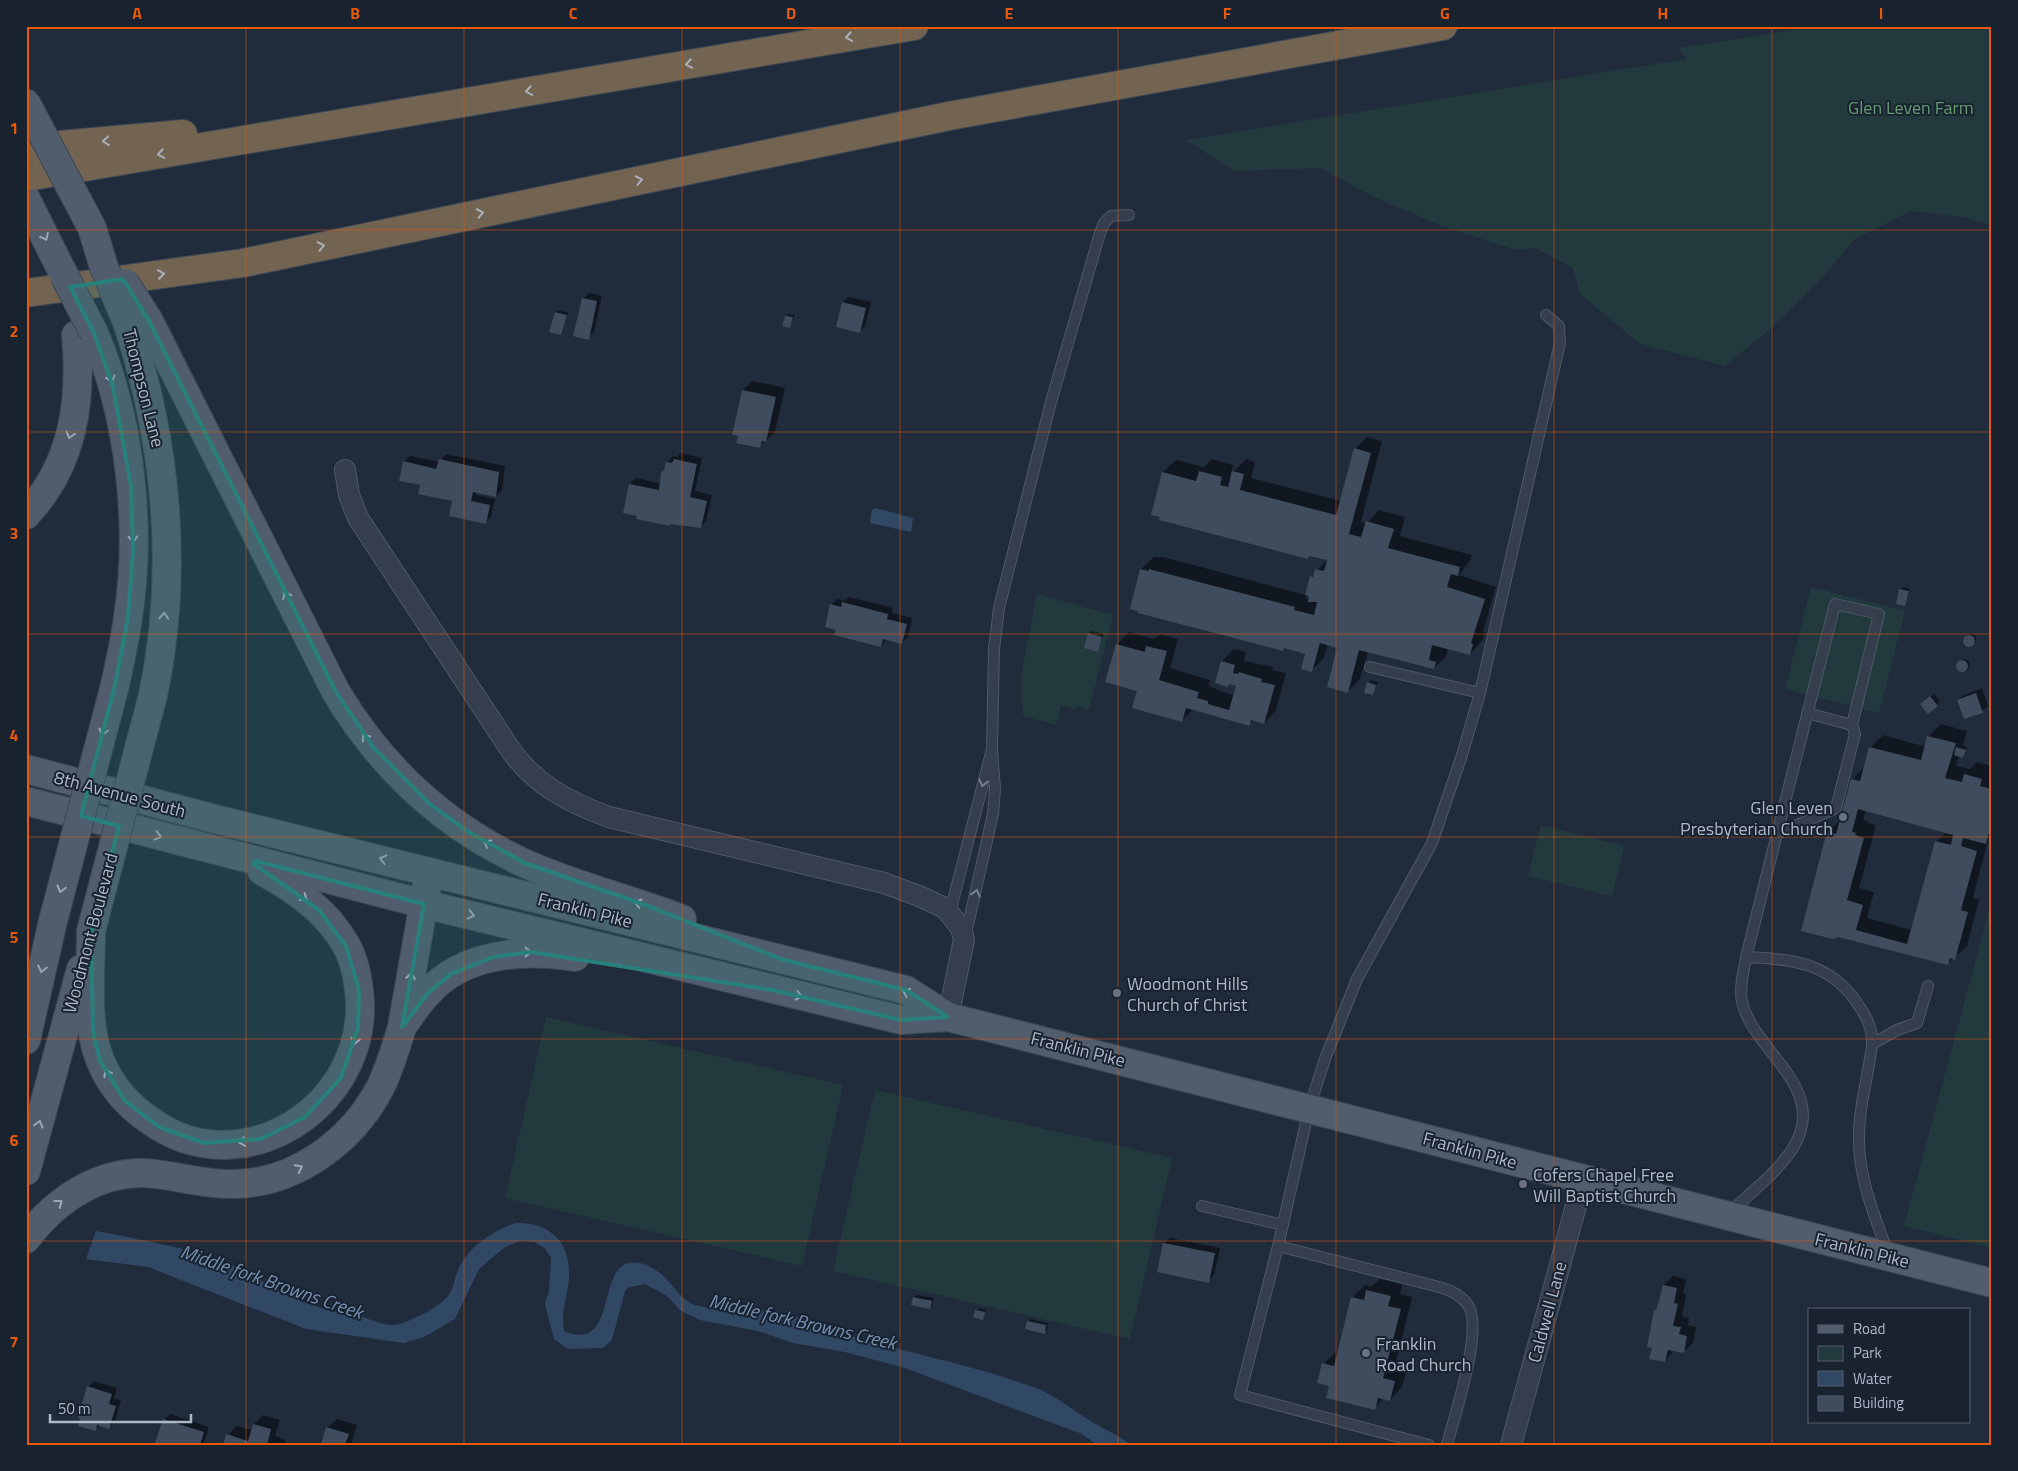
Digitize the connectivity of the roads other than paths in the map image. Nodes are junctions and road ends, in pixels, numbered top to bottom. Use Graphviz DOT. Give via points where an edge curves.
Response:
graph roads {
  1 [pos="914,26"];
  2 [pos="1443,26"];
  3 [pos="26,103"];
  4 [pos="381,116"];
  5 [pos="26,148"];
  6 [pos="26,178"];
  7 [pos="26,199"];
  8 [pos="1129,215"];
  9 [pos="26,293"];
  10 [pos="1546,316"];
  11 [pos="139,323"];
  12 [pos="85,334"];
  13 [pos="345,470"];
  14 [pos="26,515"];
  15 [pos="1370,667"];
  16 [pos="115,685"];
  17 [pos="1480,693"];
  18 [pos="153,694"];
  19 [pos="1807,712"];
  20 [pos="1852,724"];
  21 [pos="992,750"];
  22 [pos="26,769"];
  23 [pos="26,801"];
  24 [pos="215,819"];
  25 [pos="1776,835"];
  26 [pos="214,851"];
  27 [pos="430,871"];
  28 [pos="424,904"];
  29 [pos="950,912"];
  30 [pos="92,931"];
  31 [pos="964,940"];
  32 [pos="1746,957"];
  33 [pos="780,959"];
  34 [pos="1928,986"];
  35 [pos="772,990"];
  36 [pos="948,1017"];
  37 [pos="402,1027"];
  38 [pos="26,1040"];
  39 [pos="1872,1044"];
  40 [pos="1309,1108"];
  41 [pos="26,1171"];
  42 [pos="1583,1180"];
  43 [pos="1202,1206"];
  44 [pos="1726,1216"];
  45 [pos="1283,1225"];
  46 [pos="26,1239"];
  47 [pos="1278,1246"];
  48 [pos="1889,1256"];
  49 [pos="1992,1283"];
  50 [pos="1429,1445"];
  51 [pos="1447,1445"];
  52 [pos="1511,1445"];
  1 -- 4 [label="highway, one-way"];
  9 -- 2 [label="highway, one-way" via="244,262 949,116"];
  3 -- 11 [label="main road, bridge"];
  4 -- 5 [label="highway, one-way"];
  4 -- 6 [label="highway, one-way"];
  7 -- 12 [label="main road, one-way, bridge" via="64,275"];
  8 -- 21 [label="lane" via="1111,216 1100,233 1028,488 995,627"];
  10 -- 17 [label="lane" via="1559,326 1560,344"];
  18 -- 11 [label="main road, Thompson Lane, one-way" via="163,635 165,497 157,429 141,363"];
  33 -- 11 [label="main road, one-way" via="648,906 525,863 467,831 430,804 400,776 365,736 336,692"];
  12 -- 14 [label="main road, one-way" via="70,435 58,468"];
  12 -- 16 [label="main road, Thompson Lane, one-way" via="113,387 131,486 132,585"];
  13 -- 29 [label="street" via="352,504 361,523 516,758 550,790 609,817 884,883 920,896"];
  15 -- 17 [label="lane"];
  16 -- 38 [label="main road, Woodmont Boulevard, one-way, bridge" via="53,922"];
  17 -- 40 [label="lane" via="1450,797 1434,838 1357,979"];
  18 -- 30 [label="main road, Woodmont Boulevard, bridge"];
  19 -- 20 [label="lane"];
  19 -- 20 [label="lane" via="1836,604 1879,614"];
  19 -- 25 [label="lane"];
  20 -- 25 [label="lane" via="1855,734 1836,808"];
  21 -- 29 [label="lane, one-way"];
  31 -- 21 [label="lane, one-way" via="993,814"];
  22 -- 24 [label="main road, 8th Avenue South"];
  23 -- 26 [label="main road, 8th Avenue South, one-way"];
  27 -- 24 [label="main road, Franklin Pike, one-way"];
  25 -- 32 [label="lane"];
  26 -- 28 [label="main road, Franklin Pike"];
  26 -- 30 [label="main road, one-way" via="268,874 319,910 346,946 357,976 360,1011 354,1048 331,1092 291,1127 242,1143 204,1143 158,1127 126,1101 104,1067 93,1032"];
  27 -- 28 [label="main road"];
  27 -- 33 [label="main road, Franklin Pike"];
  28 -- 35 [label="main road, Franklin Pike, one-way"];
  37 -- 28 [label="main road, one-way"];
  29 -- 31 [label="street" via="961,928"];
  41 -- 30 [label="main road, Woodmont Boulevard, one-way"];
  31 -- 36 [label="street"];
  32 -- 39 [label="lane" via="1796,962 1832,975 1864,1012"];
  32 -- 44 [label="lane" via="1742,1004 1797,1090 1802,1119 1798,1138 1782,1162"];
  36 -- 33 [label="main road, Franklin Pike, one-way" via="906,990"];
  34 -- 39 [label="lane" via="1917,1023 1896,1030"];
  35 -- 36 [label="main road, Franklin Pike, one-way" via="902,1020"];
  37 -- 35 [label="main road, one-way" via="438,983 465,968 510,953 569,956"];
  36 -- 40 [label="main road, Franklin Pike"];
  46 -- 37 [label="main road, one-way" via="62,1200 85,1187 115,1177 144,1173 212,1183 253,1183 271,1180 308,1163 342,1139 370,1105 389,1067"];
  39 -- 48 [label="lane" via="1862,1096 1859,1144 1869,1200"];
  40 -- 42 [label="main road, Franklin Pike"];
  40 -- 45 [label="lane"];
  42 -- 44 [label="main road, Franklin Pike"];
  42 -- 52 [label="street, Caldwell Lane"];
  43 -- 45 [label="lane"];
  44 -- 48 [label="main road, Franklin Pike"];
  45 -- 47 [label="lane"];
  47 -- 50 [label="lane" via="1240,1395"];
  47 -- 51 [label="lane" via="1440,1287 1468,1305 1472,1314 1473,1338"];
  48 -- 49 [label="main road, Franklin Pike"];
}
